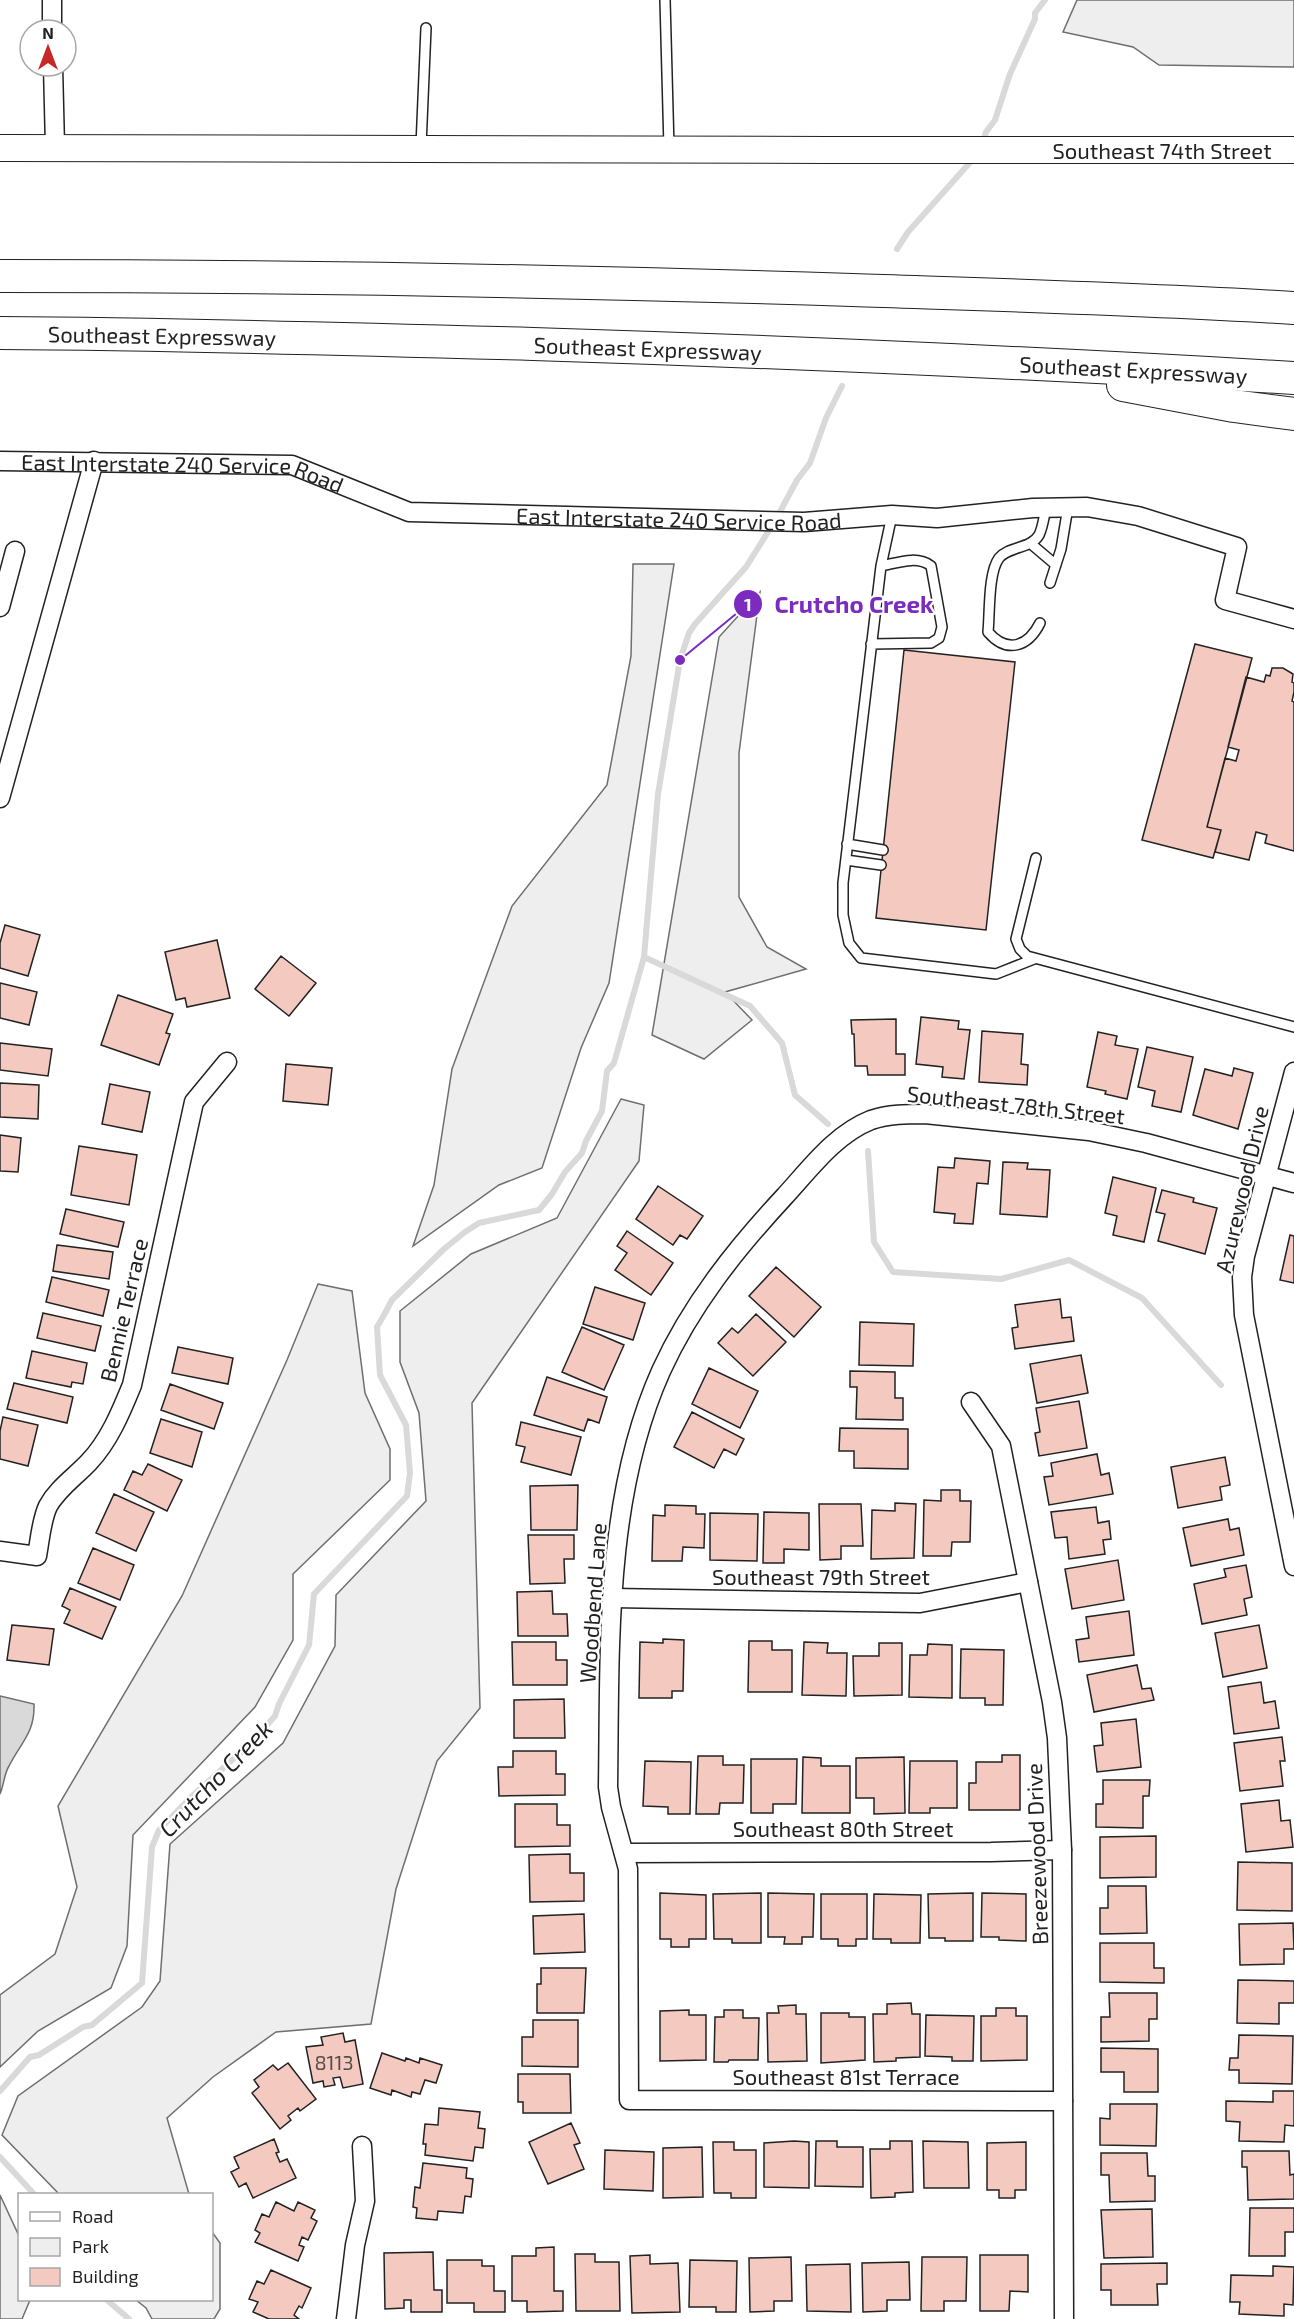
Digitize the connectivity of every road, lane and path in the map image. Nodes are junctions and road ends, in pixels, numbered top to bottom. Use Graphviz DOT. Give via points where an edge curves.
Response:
graph roads {
  1 [pos="52,0"];
  2 [pos="665,0"];
  3 [pos="52,18"];
  4 [pos="426,28"];
  5 [pos="53,78"];
  6 [pos="55,147"];
  7 [pos="0,148"];
  8 [pos="421,149"];
  9 [pos="669,150"];
  10 [pos="1294,150"];
  11 [pos="0,276"];
  12 [pos="1294,303"];
  13 [pos="1279,307"];
  14 [pos="0,333"];
  15 [pos="1002,361"];
  16 [pos="1294,378"];
  17 [pos="1294,414"];
  18 [pos="0,461"];
  19 [pos="94,461"];
  20 [pos="1068,507"];
  21 [pos="1046,508"];
  22 [pos="892,515"];
  23 [pos="1030,543"];
  24 [pos="15,551"];
  25 [pos="1056,565"];
  26 [pos="880,566"];
  27 [pos="1050,583"];
  28 [pos="0,608"];
  29 [pos="1294,619"];
  30 [pos="1040,623"];
  31 [pos="871,644"];
  32 [pos="0,798"];
  33 [pos="848,844"];
  34 [pos="883,850"];
  35 [pos="1036,858"];
  36 [pos="846,860"];
  37 [pos="881,865"];
  38 [pos="1034,959"];
  39 [pos="1294,1028"];
  40 [pos="227,1062"];
  41 [pos="1294,1072"];
  42 [pos="815,1164"];
  43 [pos="1267,1175"];
  44 [pos="1294,1183"];
  45 [pos="971,1402"];
  46 [pos="0,1551"];
  47 [pos="1294,1566"];
  48 [pos="1028,1582"];
  49 [pos="612,1598"];
  50 [pos="1062,1850"];
  51 [pos="624,1853"];
  52 [pos="629,2100"];
  53 [pos="1063,2101"];
  54 [pos="362,2146"];
  55 [pos="346,2319"];
  56 [pos="1064,2319"];
  1 -- 3 [label="street"];
  2 -- 9 [label="lane"];
  4 -- 8 [label="lane"];
  5 -- 6 [label="street"];
  6 -- 7 [label="street"];
  6 -- 8 [label="street"];
  8 -- 9 [label="street"];
  9 -- 10 [label="street, Southeast 74th Street"];
  11 -- 13 [label="highway" via="415,278 705,285"];
  12 -- 13 [label="highway"];
  14 -- 15 [label="highway, Southeast Expressway" via="366,339"];
  15 -- 16 [label="highway, Southeast Expressway"];
  15 -- 17 [label="highway"];
  18 -- 19 [label="street, East Interstate 240 Service Road"];
  19 -- 22 [label="street, East Interstate 240 Service Road" via="292,465 409,512 804,522"];
  19 -- 32 [label="street"];
  20 -- 21 [label="street, East Interstate 240 Service Road"];
  20 -- 25 [label="lane"];
  20 -- 29 [label="street, East Interstate 240 Service Road" via="1138,516 1237,547 1225,600"];
  21 -- 22 [label="street, East Interstate 240 Service Road" via="937,518"];
  21 -- 23 [label="lane" via="1038,536"];
  22 -- 26 [label="lane"];
  23 -- 25 [label="lane"];
  23 -- 30 [label="lane" via="1001,556 993,568 988,632 994,639 1011,645 1023,644"];
  24 -- 28 [label="street"];
  25 -- 27 [label="lane"];
  26 -- 31 [label="lane"];
  26 -- 31 [label="lane" via="912,560 931,566 942,627 939,638 931,643"];
  31 -- 33 [label="lane"];
  33 -- 34 [label="lane"];
  33 -- 36 [label="lane"];
  35 -- 38 [label="lane" via="1016,939 1020,949"];
  36 -- 37 [label="lane"];
  36 -- 38 [label="lane" via="843,915 849,943 861,958 996,974"];
  38 -- 39 [label="lane"];
  40 -- 46 [label="street, Bennie Terrace" via="194,1102 132,1385 123,1408 90,1462 61,1488 47,1509 37,1556"];
  41 -- 43 [label="street, Azurewood Drive"];
  42 -- 43 [label="street, Southeast 78th Street" via="835,1143 871,1120 925,1114 1089,1131"];
  42 -- 49 [label="street, Woodbend Lane" via="718,1274 662,1371 638,1437 625,1492"];
  43 -- 44 [label="street, Southeast 78th Street"];
  43 -- 47 [label="street, Azurewood Drive" via="1245,1257 1242,1299"];
  45 -- 48 [label="street, Breezewood Drive" via="1001,1446"];
  48 -- 49 [label="street, Southeast 79th Street" via="920,1603"];
  48 -- 50 [label="street, Breezewood Drive" via="1057,1738"];
  49 -- 51 [label="street, Woodbend Lane" via="608,1787"];
  50 -- 51 [label="street, Southeast 80th Street"];
  50 -- 53 [label="street, Breezewood Drive"];
  51 -- 52 [label="street, Woodbend Lane" via="630,1894"];
  52 -- 53 [label="street, Southeast 81st Terrace"];
  53 -- 56 [label="street, Breezewood Drive"];
  54 -- 55 [label="street" via="365,2201 354,2245"];
}
